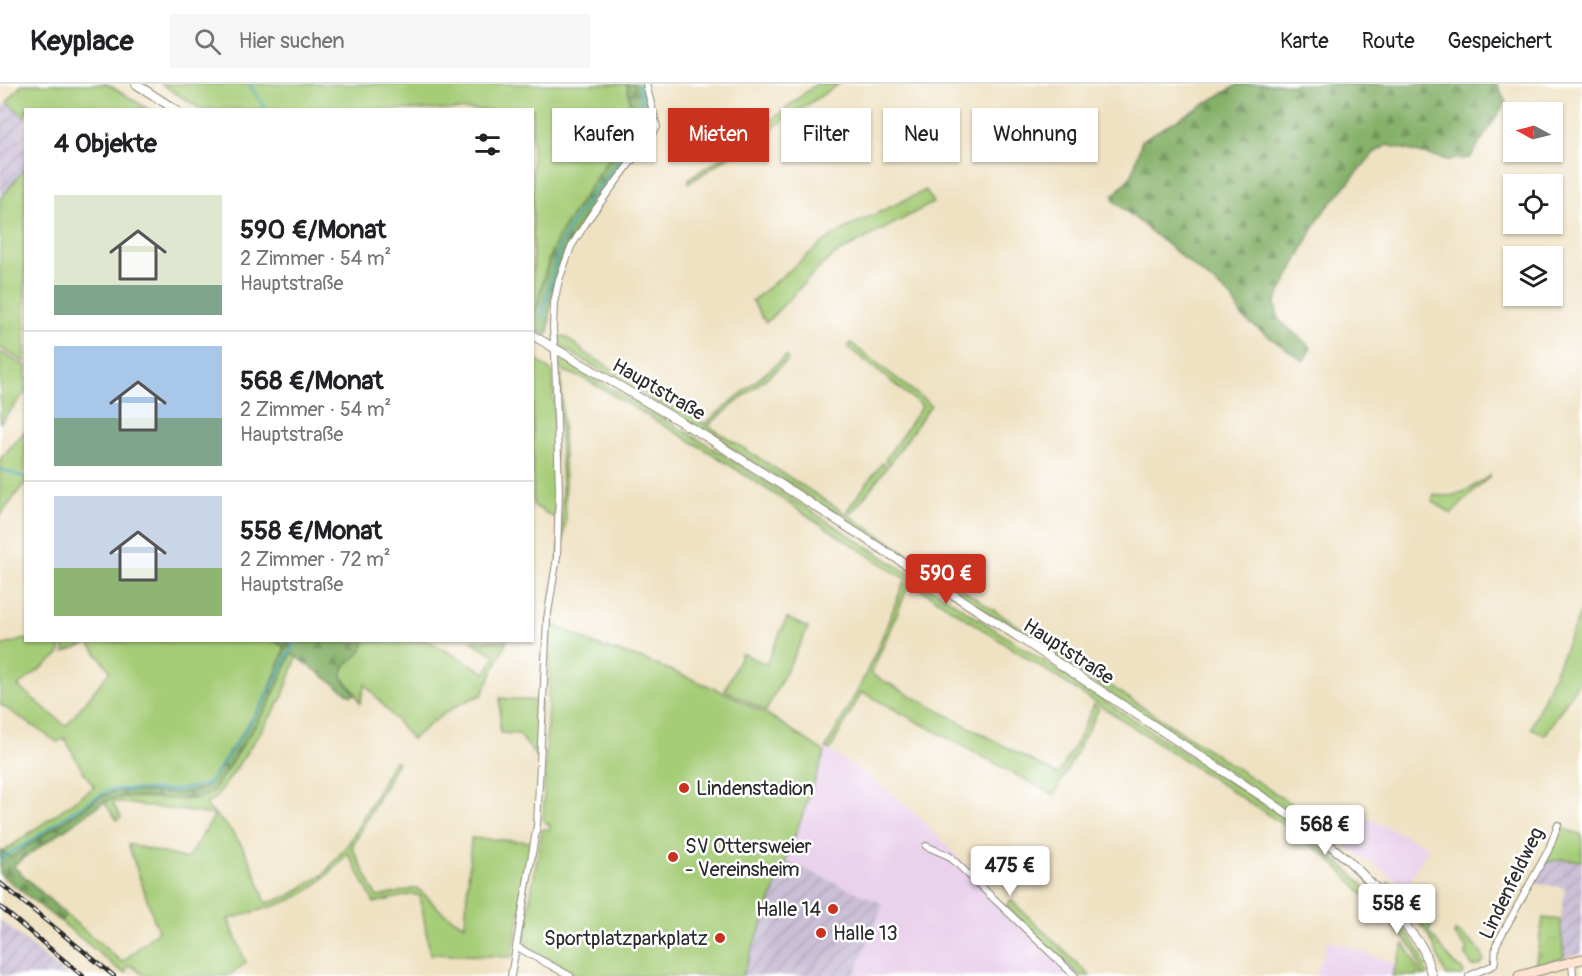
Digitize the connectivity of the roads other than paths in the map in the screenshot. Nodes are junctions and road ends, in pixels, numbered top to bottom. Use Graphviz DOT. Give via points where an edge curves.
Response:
graph roads {
  1 [pos="136,84"];
  2 [pos="646,84"];
  3 [pos="173,108"];
  4 [pos="534,335"];
  5 [pos="555,348"];
  6 [pos="1558,825"];
  7 [pos="926,846"];
  8 [pos="517,947"];
  9 [pos="1582,959"];
  10 [pos="1572,961"];
  11 [pos="511,976"];
  12 [pos="570,976"];
  13 [pos="1075,976"];
  14 [pos="1432,976"];
  15 [pos="1469,976"];
  16 [pos="1519,976"];
  17 [pos="1573,976"];
  1 -- 3 [label="street"];
  2 -- 5 [label="street" via="657,127 571,247 554,303"];
  4 -- 5 [label="street, Hauptstraße"];
  5 -- 8 [label="street" via="559,522 547,619 537,825"];
  5 -- 14 [label="street, Hauptstraße" via="705,436 922,574 1316,834 1376,888 1420,944"];
  6 -- 15 [label="street, Lindenfeldweg" via="1548,851 1496,945 1494,965"];
  7 -- 13 [label="street" via="949,856"];
  8 -- 11 [label="street"];
  8 -- 12 [label="street"];
  9 -- 10 [label="main road"];
  10 -- 16 [label="main road"];
  10 -- 17 [label="street"];
}
